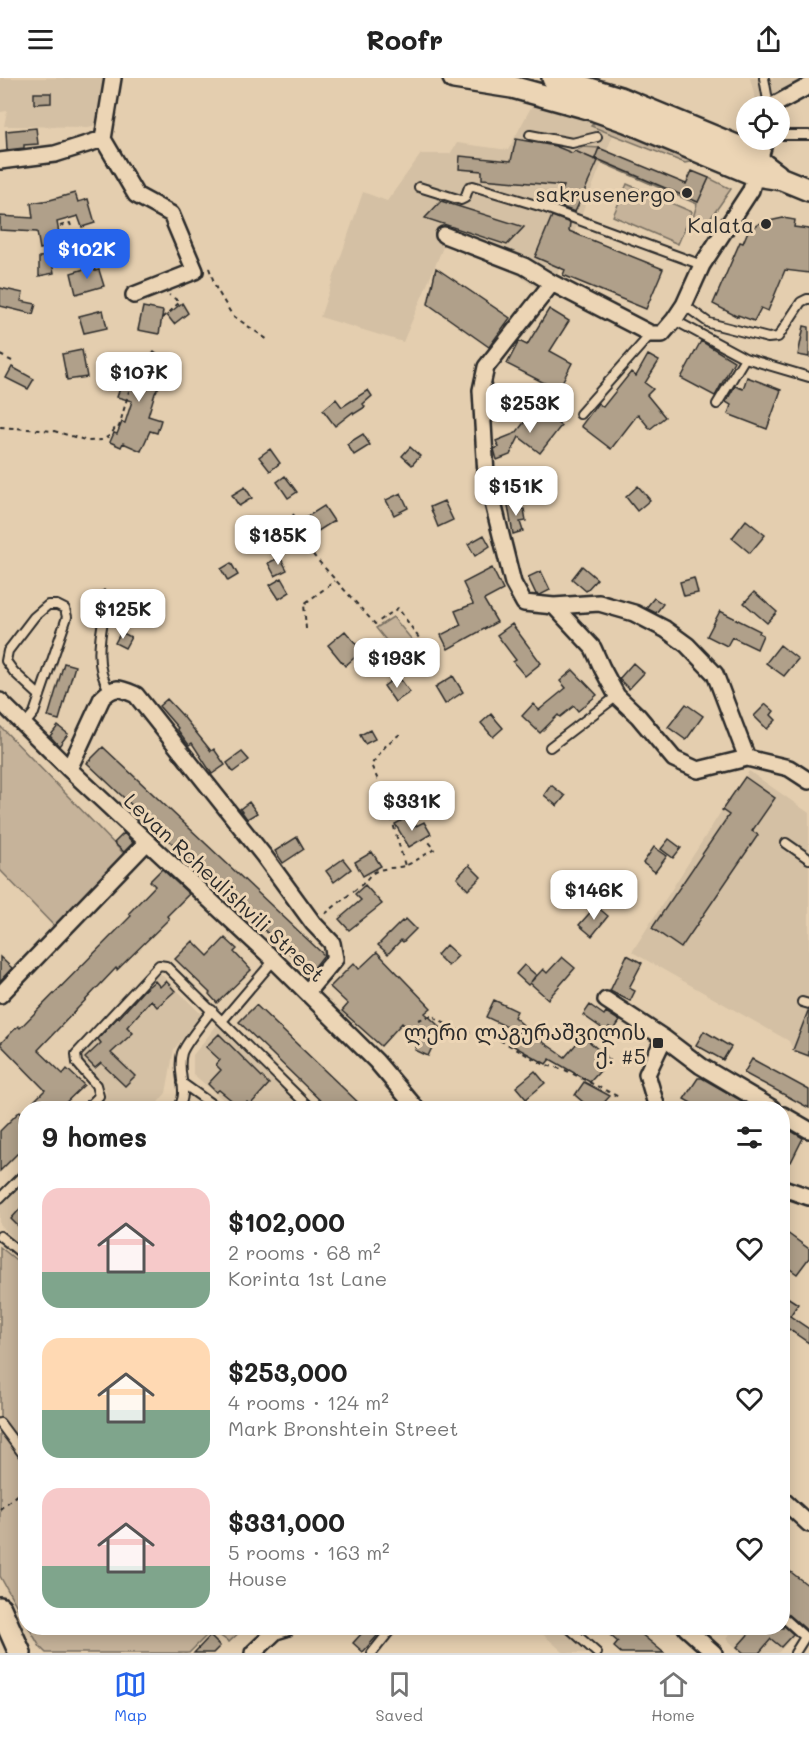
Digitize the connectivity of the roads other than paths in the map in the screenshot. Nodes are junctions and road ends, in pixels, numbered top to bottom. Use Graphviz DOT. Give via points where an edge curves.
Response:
graph roads {
  1 [pos="113,78"];
  2 [pos="454,78"];
  3 [pos="553,78"];
  4 [pos="764,78"];
  5 [pos="809,86"];
  6 [pos="768,96"];
  7 [pos="790,96"];
  8 [pos="600,102"];
  9 [pos="530,135"];
  10 [pos="790,135"];
  11 [pos="809,135"];
  12 [pos="597,137"];
  13 [pos="103,139"];
  14 [pos="762,150"];
  15 [pos="0,161"];
  16 [pos="758,168"];
  17 [pos="419,187"];
  18 [pos="809,190"];
  19 [pos="444,236"];
  20 [pos="702,265"];
  21 [pos="552,283"];
  22 [pos="134,295"];
  23 [pos="809,300"];
  24 [pos="684,305"];
  25 [pos="674,320"];
  26 [pos="651,334"];
  27 [pos="745,358"];
  28 [pos="809,377"];
  29 [pos="717,404"];
  30 [pos="580,414"];
  31 [pos="554,606"];
  32 [pos="104,616"];
  33 [pos="109,690"];
  34 [pos="40,696"];
  35 [pos="617,696"];
  36 [pos="0,701"];
  37 [pos="24,725"];
  38 [pos="550,747"];
  39 [pos="747,758"];
  40 [pos="69,769"];
  41 [pos="809,781"];
  42 [pos="147,842"];
  43 [pos="786,843"];
  44 [pos="809,860"];
  45 [pos="274,960"];
  46 [pos="307,992"];
  47 [pos="0,994"];
  48 [pos="606,1000"];
  49 [pos="212,1010"];
  50 [pos="223,1020"];
  51 [pos="664,1038"];
  52 [pos="182,1083"];
  53 [pos="94,1101"];
  54 [pos="181,1101"];
  55 [pos="207,1101"];
  56 [pos="303,1101"];
  57 [pos="410,1101"];
  58 [pos="655,1101"];
  59 [pos="760,1101"];
  60 [pos="790,1119"];
  61 [pos="809,1130"];
  62 [pos="18,1180"];
  63 [pos="790,1190"];
  64 [pos="809,1197"];
  65 [pos="0,1198"];
  66 [pos="0,1236"];
  67 [pos="18,1251"];
  68 [pos="0,1423"];
  69 [pos="18,1446"];
  70 [pos="790,1506"];
  71 [pos="809,1524"];
  72 [pos="0,1608"];
  73 [pos="790,1623"];
  74 [pos="272,1635"];
  75 [pos="386,1635"];
  76 [pos="577,1635"];
  77 [pos="694,1635"];
  78 [pos="0,1636"];
  79 [pos="19,1653"];
  80 [pos="253,1653"];
  81 [pos="372,1653"];
  82 [pos="597,1653"];
  83 [pos="714,1653"];
  84 [pos="795,1653"];
  1 -- 13 [label="street"];
  2 -- 8 [label="main road"];
  3 -- 8 [label="main road"];
  4 -- 6 [label="lane"];
  5 -- 7 [label="street"];
  8 -- 16 [label="main road" via="741,148"];
  9 -- 12 [label="lane" via="572,143"];
  10 -- 11 [label="lane"];
  13 -- 15 [label="street" via="55,154"];
  13 -- 22 [label="street" via="136,195 171,214 195,271"];
  14 -- 16 [label="street"];
  16 -- 18 [label="main road"];
  16 -- 20 [label="street" via="751,190"];
  17 -- 20 [label="lane" via="461,200 473,186 546,208"];
  19 -- 21 [label="street" via="524,266"];
  20 -- 24 [label="street"];
  21 -- 26 [label="street"];
  21 -- 31 [label="street" via="486,367 481,390 486,475 513,583 524,603"];
  23 -- 24 [label="lane" via="801,302 778,337 768,338 709,323"];
  24 -- 25 [label="street"];
  25 -- 26 [label="street" via="662,334"];
  25 -- 27 [label="lane"];
  26 -- 30 [label="lane"];
  27 -- 28 [label="lane"];
  27 -- 29 [label="lane"];
  31 -- 35 [label="street" via="593,648"];
  31 -- 39 [label="street" via="599,603 634,613 687,645 715,674"];
  32 -- 33 [label="lane" via="99,662"];
  33 -- 40 [label="street"];
  33 -- 46 [label="street" via="120,688 136,695 332,943 335,959"];
  34 -- 34 [label="lane" via="6,661 8,651 34,618 48,605 57,604 65,609 67,617"];
  34 -- 37 [label="lane"];
  35 -- 38 [label="lane"];
  35 -- 39 [label="street" via="674,759 698,770"];
  36 -- 37 [label="street, Levan Rcheulishvili Street"];
  37 -- 40 [label="street, Levan Rcheulishvili Street"];
  39 -- 41 [label="street" via="789,768"];
  40 -- 42 [label="street, Levan Rcheulishvili Street"];
  42 -- 45 [label="street, Levan Rcheulishvili Street"];
  42 -- 47 [label="street"];
  43 -- 44 [label="lane"];
  45 -- 46 [label="street, Levan Rcheulishvili Street"];
  45 -- 50 [label="lane"];
  46 -- 57 [label="street, Levan Rcheulishvili Street"];
  48 -- 51 [label="street"];
  49 -- 50 [label="lane"];
  49 -- 52 [label="lane" via="183,1051 179,1068"];
  49 -- 53 [label="lane" via="166,966 159,965 76,1054 78,1063 96,1085 99,1096"];
  50 -- 56 [label="lane"];
  51 -- 58 [label="street" via="647,1074"];
  51 -- 59 [label="street" via="701,1066"];
  52 -- 54 [label="lane"];
  52 -- 55 [label="lane"];
  60 -- 61 [label="street"];
  62 -- 65 [label="lane"];
  63 -- 64 [label="street"];
  66 -- 67 [label="lane"];
  68 -- 69 [label="lane"];
  70 -- 71 [label="street"];
  72 -- 79 [label="main road"];
  73 -- 84 [label="lane" via="805,1637"];
  74 -- 80 [label="street"];
  75 -- 81 [label="lane"];
  76 -- 82 [label="lane"];
  77 -- 83 [label="street"];
  78 -- 79 [label="main road"];
}
